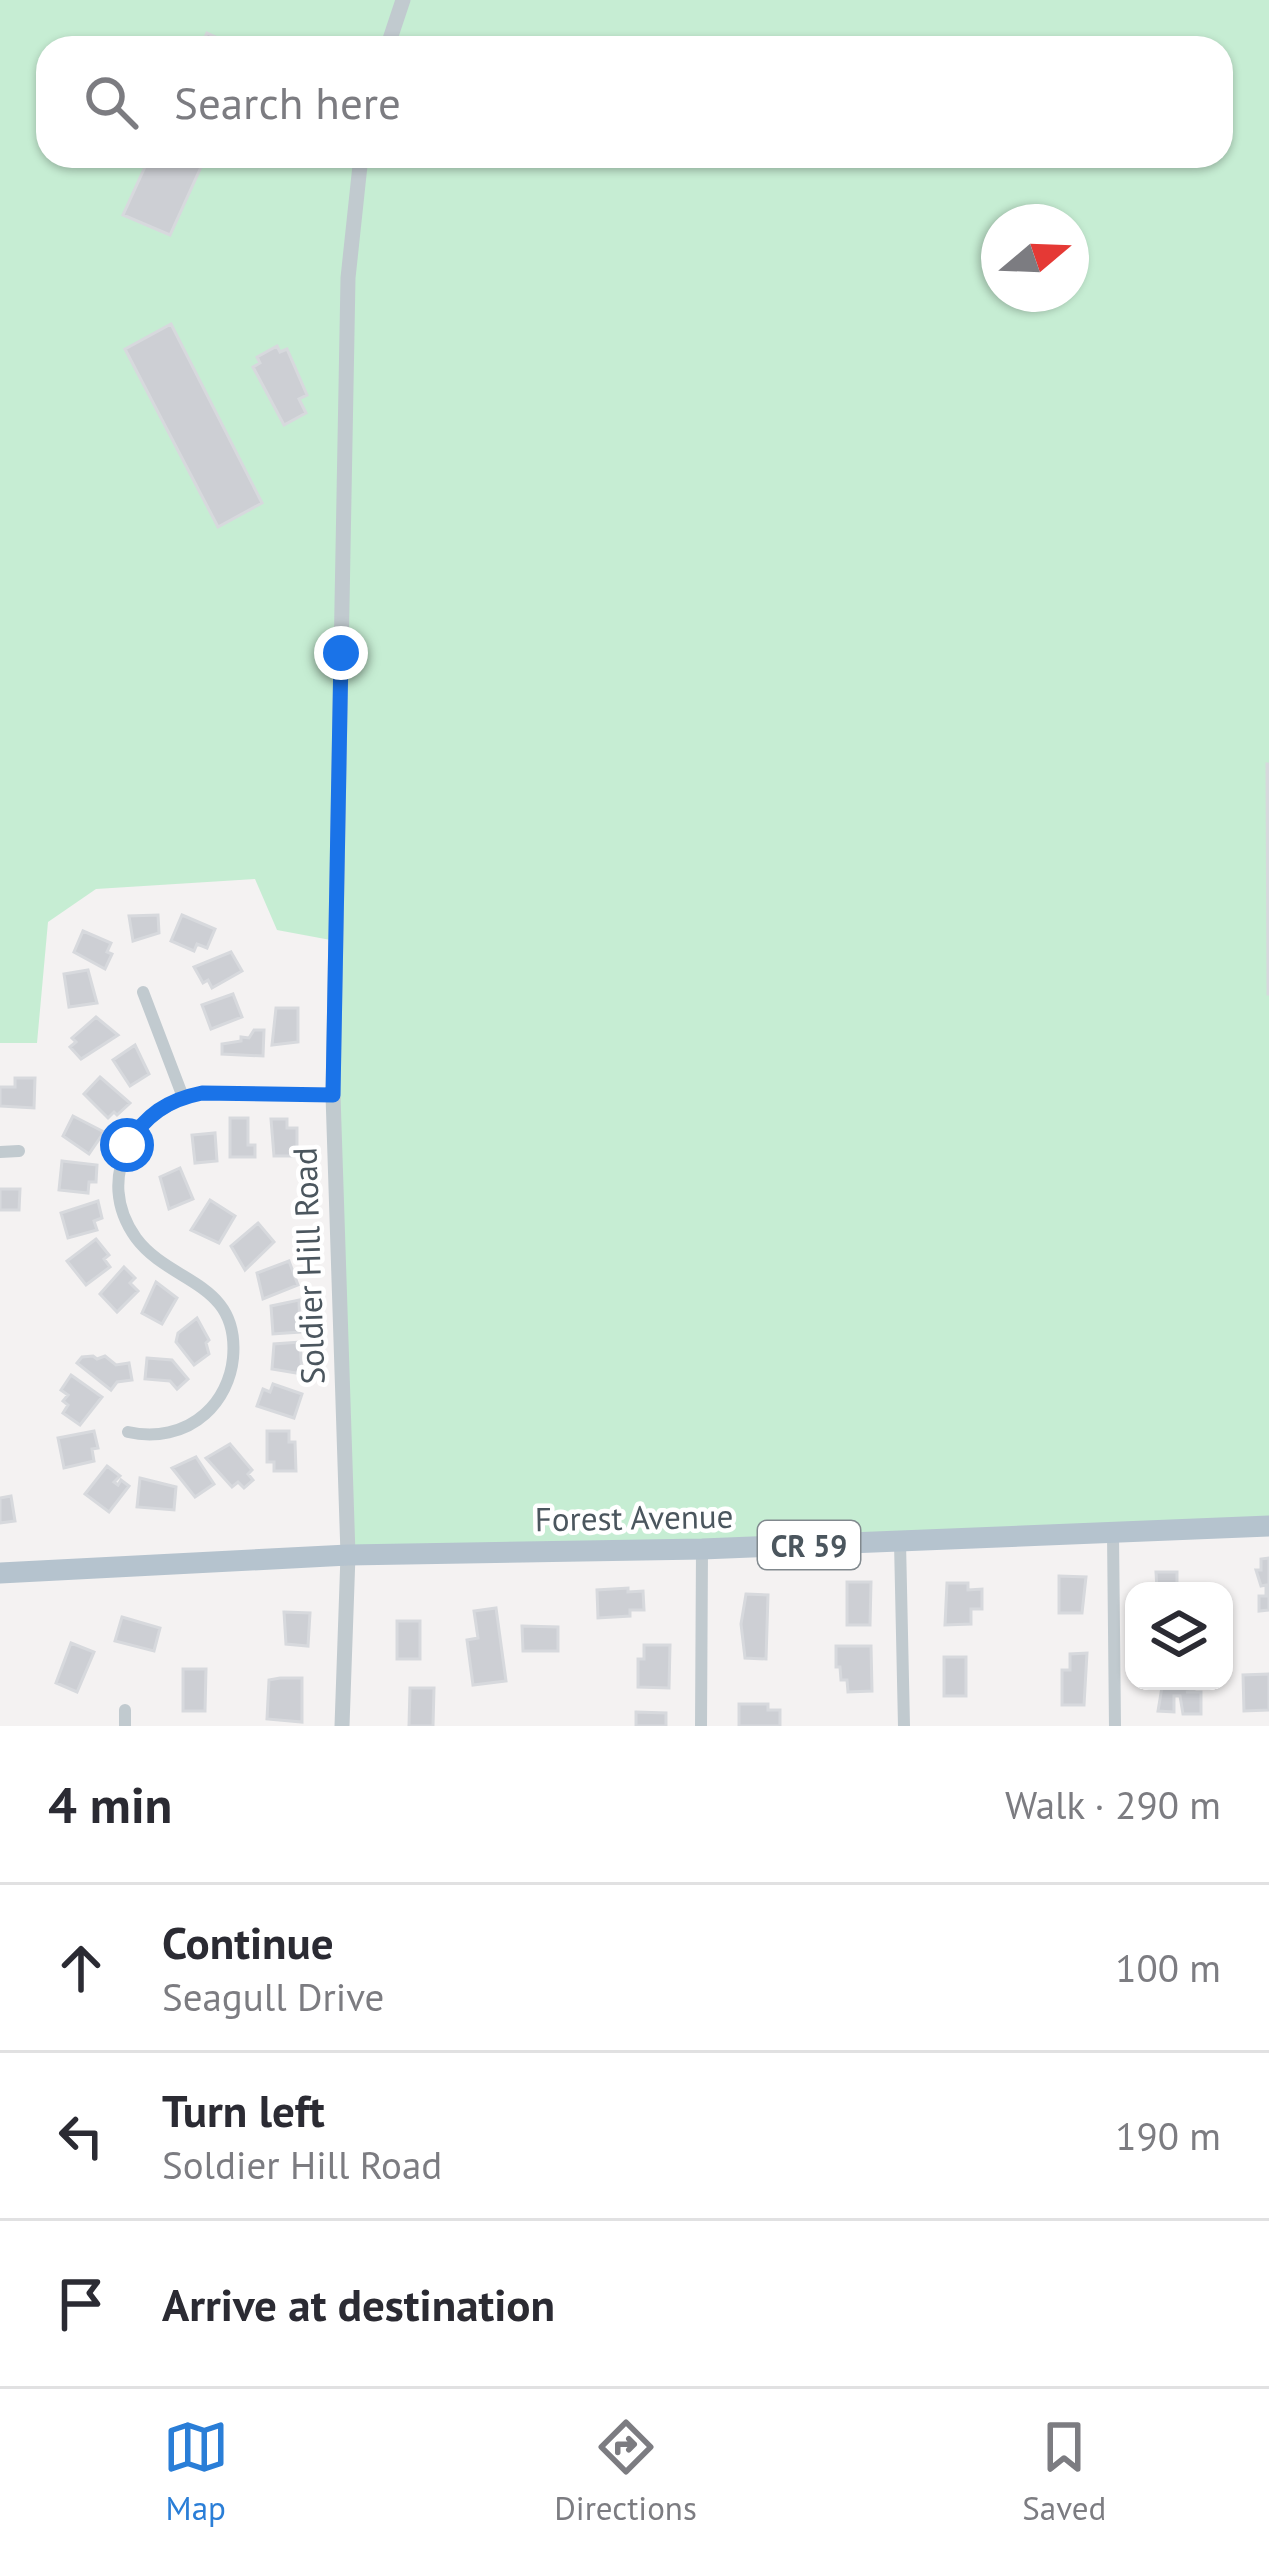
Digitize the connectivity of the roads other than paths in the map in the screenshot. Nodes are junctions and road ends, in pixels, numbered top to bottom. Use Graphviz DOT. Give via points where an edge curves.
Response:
graph roads {
  1 [pos="403,0"];
  2 [pos="391,36"];
  3 [pos="360,168"];
  4 [pos="143,992"];
  5 [pos="333,1095"];
  6 [pos="183,1097"];
  7 [pos="19,1151"];
  8 [pos="0,1152"];
  9 [pos="128,1432"];
  10 [pos="1269,1526"];
  11 [pos="1113,1534"];
  12 [pos="900,1542"];
  13 [pos="702,1549"];
  14 [pos="348,1556"];
  15 [pos="0,1574"];
  16 [pos="125,1710"];
  17 [pos="125,1726"];
  18 [pos="342,1726"];
  19 [pos="700,1726"];
  20 [pos="904,1726"];
  21 [pos="1115,1726"];
  1 -- 2 [label="street"];
  3 -- 5 [label="street, Soldier Hill Road" via="348,278"];
  4 -- 6 [label="street"];
  5 -- 6 [label="street"];
  5 -- 14 [label="street, Soldier Hill Road"];
  6 -- 9 [label="street" via="149,1116 127,1145 120,1200 149,1252 221,1306 233,1336 232,1371 217,1401 190,1425"];
  7 -- 8 [label="street"];
  10 -- 11 [label="main road, Forest Avenue / CR 59"];
  11 -- 12 [label="main road, Forest Avenue / CR 59"];
  11 -- 21 [label="street"];
  12 -- 13 [label="main road, Forest Avenue / CR 59"];
  12 -- 20 [label="street"];
  13 -- 14 [label="main road, Forest Avenue / CR 59"];
  13 -- 19 [label="street"];
  14 -- 15 [label="main road, Forest Avenue / CR 59"];
  14 -- 18 [label="street, Soldier Hill Road"];
  16 -- 17 [label="street"];
}
